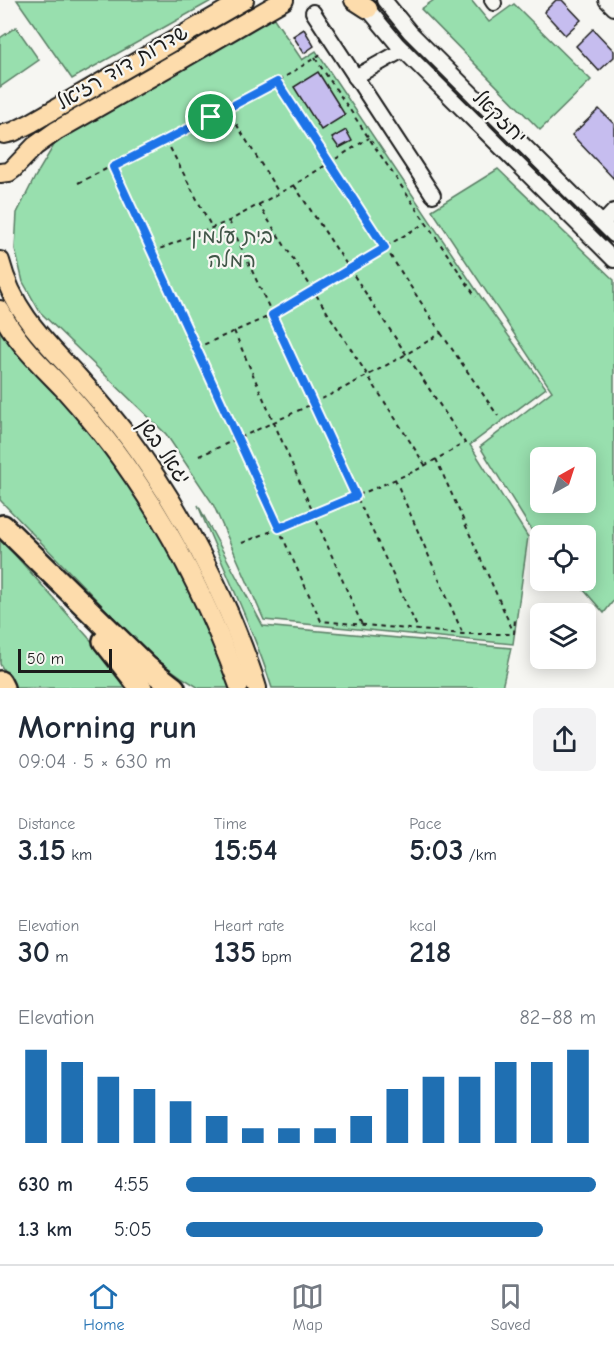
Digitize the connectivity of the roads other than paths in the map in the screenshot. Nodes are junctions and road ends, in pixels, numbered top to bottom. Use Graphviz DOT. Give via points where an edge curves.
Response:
graph roads {
  1 [pos="244,0"];
  2 [pos="284,0"];
  3 [pos="606,0"];
  4 [pos="366,2"];
  5 [pos="614,8"];
  6 [pos="313,12"];
  7 [pos="403,50"];
  8 [pos="355,77"];
  9 [pos="2,134"];
  10 [pos="9,169"];
  11 [pos="0,189"];
  12 [pos="433,195"];
  13 [pos="614,211"];
  14 [pos="603,223"];
  15 [pos="614,235"];
  16 [pos="614,260"];
  17 [pos="0,261"];
  18 [pos="0,310"];
  19 [pos="2,524"];
  20 [pos="0,682"];
  21 [pos="248,687"];
  22 [pos="3,688"];
  23 [pos="141,688"];
  24 [pos="174,688"];
  1 -- 9 [label="main road, שדרות דוד רזיאל" via="31,123"];
  2 -- 10 [label="main road, שדרות דוד רזיאל" via="56,130"];
  3 -- 5 [label="street"];
  4 -- 7 [label="street, יחזקאל"];
  4 -- 14 [label="street, יחזקאל" via="426,47"];
  6 -- 8 [label="street"];
  7 -- 8 [label="street"];
  7 -- 16 [label="street, יחזקאל"];
  8 -- 12 [label="street"];
  9 -- 10 [label="main road" via="15,140 21,150"];
  10 -- 11 [label="main road"];
  13 -- 14 [label="street"];
  14 -- 15 [label="street, יחזקאל"];
  17 -- 21 [label="main road, יגאל בשן" via="19,308 31,326 93,394 175,506 214,579 249,660"];
  18 -- 21 [label="main road, יגאל בשן" via="16,336 113,448 159,515"];
  19 -- 23 [label="highway" via="76,606"];
  19 -- 24 [label="highway" via="147,667"];
  20 -- 22 [label="highway"];
}
